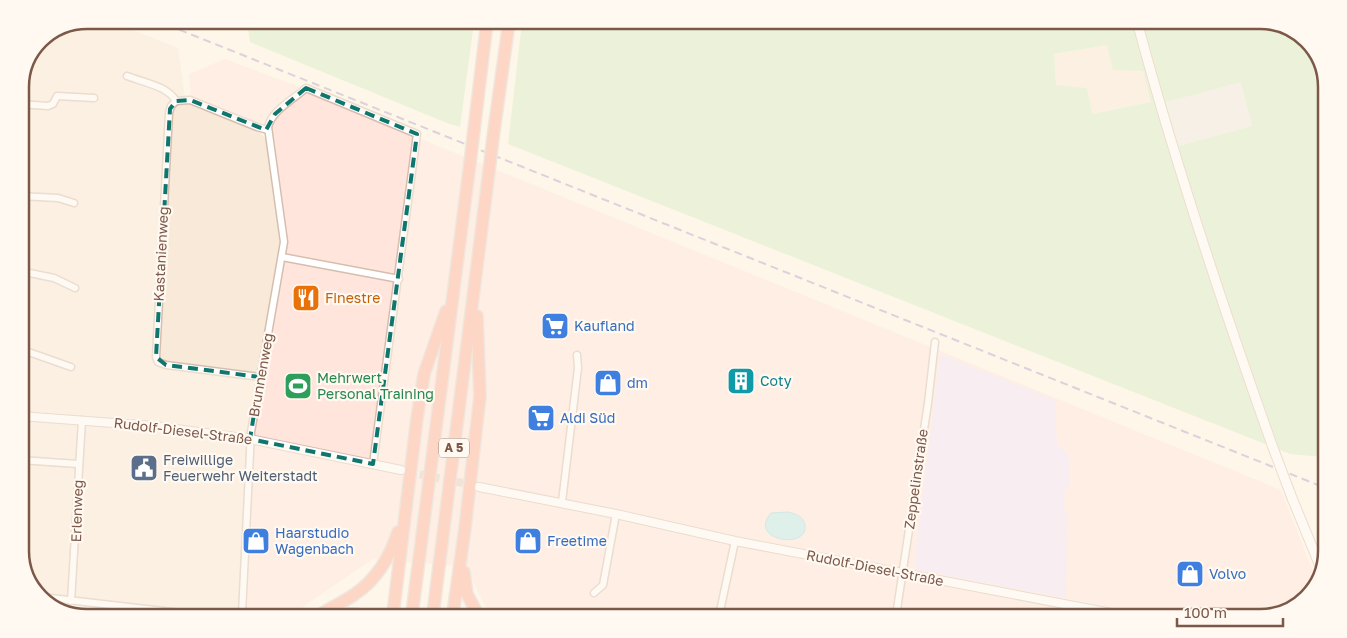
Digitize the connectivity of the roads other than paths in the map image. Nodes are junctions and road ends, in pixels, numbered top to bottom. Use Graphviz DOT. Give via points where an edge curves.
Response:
graph roads {
  1 [pos="486,29"];
  2 [pos="507,29"];
  3 [pos="1139,29"];
  4 [pos="127,76"];
  5 [pos="94,98"];
  6 [pos="176,101"];
  7 [pos="29,105"];
  8 [pos="268,130"];
  9 [pos="29,196"];
  10 [pos="74,203"];
  11 [pos="282,258"];
  12 [pos="29,273"];
  13 [pos="399,279"];
  14 [pos="476,282"];
  15 [pos="75,288"];
  16 [pos="454,291"];
  17 [pos="935,342"];
  18 [pos="29,352"];
  19 [pos="577,355"];
  20 [pos="71,367"];
  21 [pos="260,377"];
  22 [pos="29,417"];
  23 [pos="82,420"];
  24 [pos="250,440"];
  25 [pos="29,461"];
  26 [pos="78,464"];
  27 [pos="373,464"];
  28 [pos="401,470"];
  29 [pos="479,487"];
  30 [pos="408,494"];
  31 [pos="562,502"];
  32 [pos="616,514"];
  33 [pos="465,528"];
  34 [pos="736,541"];
  35 [pos="1317,559"];
  36 [pos="903,573"];
  37 [pos="594,593"];
  38 [pos="54,599"];
  39 [pos="72,601"];
  40 [pos="145,609"];
  41 [pos="242,609"];
  42 [pos="330,609"];
  43 [pos="394,609"];
  44 [pos="413,609"];
  45 [pos="434,609"];
  46 [pos="454,609"];
  47 [pos="474,609"];
  48 [pos="721,609"];
  49 [pos="897,609"];
  50 [pos="1091,609"];
  1 -- 16 [label="highway, A 5, bridge"];
  2 -- 14 [label="highway, A 5, bridge"];
  3 -- 35 [label="main road, bridge" via="1176,158 1232,332 1272,446"];
  4 -- 6 [label="street" via="163,90"];
  5 -- 7 [label="street" via="57,96 48,106"];
  6 -- 8 [label="street" via="190,100"];
  6 -- 21 [label="street, Kastanienweg" via="169,113 156,357 158,362 166,365"];
  8 -- 11 [label="street, Brunnenweg" via="284,232"];
  8 -- 13 [label="street" via="275,114 306,88 417,134"];
  9 -- 10 [label="street" via="58,198"];
  11 -- 13 [label="street"];
  11 -- 21 [label="street, Brunnenweg"];
  12 -- 15 [label="street" via="54,278"];
  13 -- 27 [label="street"];
  14 -- 33 [label="highway, A 5" via="480,396"];
  14 -- 45 [label="highway, A 5"];
  16 -- 30 [label="highway" via="424,374"];
  16 -- 44 [label="highway, A 5"];
  17 -- 36 [label="street, Zeppelinstraße"];
  18 -- 20 [label="street"];
  19 -- 31 [label="street"];
  21 -- 24 [label="street, Brunnenweg"];
  22 -- 23 [label="street, Rudolf-Diesel-Straße"];
  23 -- 24 [label="street, Rudolf-Diesel-Straße" via="154,426"];
  23 -- 26 [label="street, Erlenweg"];
  24 -- 27 [label="street, Rudolf-Diesel-Straße"];
  24 -- 41 [label="street, Brunnenweg"];
  25 -- 26 [label="street"];
  26 -- 39 [label="street, Erlenweg"];
  27 -- 28 [label="street, Rudolf-Diesel-Straße"];
  29 -- 31 [label="street, Rudolf-Diesel-Straße"];
  30 -- 42 [label="highway" via="384,565 354,595"];
  30 -- 43 [label="highway"];
  31 -- 32 [label="street, Rudolf-Diesel-Straße"];
  32 -- 34 [label="street, Rudolf-Diesel-Straße"];
  32 -- 37 [label="street" via="603,585"];
  33 -- 46 [label="highway, A 5"];
  33 -- 47 [label="highway, A 5" via="464,582"];
  34 -- 36 [label="street, Rudolf-Diesel-Straße"];
  34 -- 48 [label="street"];
  36 -- 49 [label="street, Zeppelinstraße"];
  36 -- 50 [label="street, Rudolf-Diesel-Straße"];
  38 -- 39 [label="street"];
  39 -- 40 [label="street"];
}
